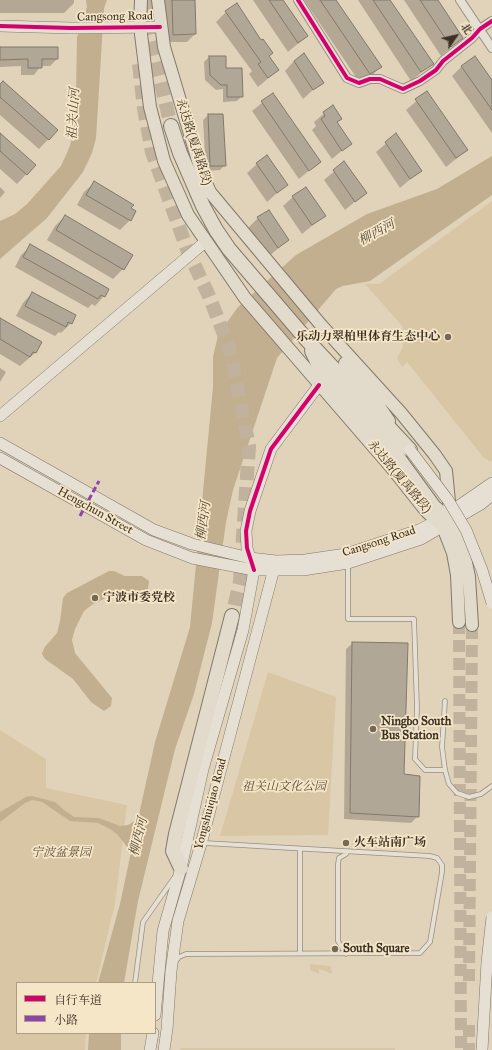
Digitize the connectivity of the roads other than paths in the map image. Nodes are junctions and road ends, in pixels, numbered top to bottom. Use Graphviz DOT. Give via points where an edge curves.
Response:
graph roads {
  1 [pos="140,0"];
  2 [pos="158,0"];
  3 [pos="298,0"];
  4 [pos="460,0"];
  5 [pos="492,21"];
  6 [pos="0,26"];
  7 [pos="140,26"];
  8 [pos="160,27"];
  9 [pos="480,29"];
  10 [pos="492,48"];
  11 [pos="172,126"];
  12 [pos="205,242"];
  13 [pos="315,332"];
  14 [pos="319,385"];
  15 [pos="0,416"];
  16 [pos="0,443"];
  17 [pos="410,450"];
  18 [pos="0,458"];
  19 [pos="492,483"];
  20 [pos="492,496"];
  21 [pos="444,522"];
  22 [pos="229,553"];
  23 [pos="250,558"];
  24 [pos="348,563"];
  25 [pos="228,566"];
  26 [pos="275,566"];
  27 [pos="254,570"];
  28 [pos="492,603"];
  29 [pos="232,616"];
  30 [pos="459,622"];
  31 [pos="472,625"];
  32 [pos="445,701"];
  33 [pos="445,770"];
  34 [pos="491,786"];
  35 [pos="187,842"];
  36 [pos="201,844"];
  37 [pos="300,850"];
  38 [pos="351,853"];
  39 [pos="181,868"];
  40 [pos="492,917"];
  41 [pos="300,953"];
  42 [pos="347,954"];
  43 [pos="171,971"];
  44 [pos="135,982"];
  45 [pos="156,1004"];
  46 [pos="153,1034"];
  47 [pos="150,1050"];
  48 [pos="164,1050"];
  49 [pos="482,1050"];
  1 -- 7 [label="main road"];
  2 -- 8 [label="main road, 永达路(夏禹路段)"];
  3 -- 9 [label="street" via="340,68 348,78 359,83 380,79 403,89 436,70"];
  4 -- 9 [label="street"];
  5 -- 9 [label="street"];
  6 -- 7 [label="main road, Cangsong Road"];
  7 -- 8 [label="main road, Cangsong Road"];
  7 -- 12 [label="main road" via="150,107 164,161 188,215"];
  8 -- 13 [label="main road, 永达路(夏禹路段)" via="202,174 210,192"];
  9 -- 10 [label="street"];
  11 -- 13 [label="highway" via="180,153 216,230 258,285"];
  12 -- 14 [label="main road, 永达路(夏禹路段)" via="245,298"];
  12 -- 15 [label="main road"];
  13 -- 17 [label="highway"];
  13 -- 21 [label="highway" via="322,372 398,459"];
  13 -- 21 [label="main road, 永达路(夏禹路段)" via="401,413 446,471"];
  14 -- 21 [label="main road, 永达路(夏禹路段)" via="426,511"];
  14 -- 23 [label="main road" via="271,449 250,511 246,531"];
  16 -- 22 [label="main road, Hengchun Street" via="154,530 192,544"];
  17 -- 28 [label="main road, bridge" via="448,500 466,530"];
  18 -- 25 [label="main road, Hengchun Street" via="146,540 192,558"];
  19 -- 21 [label="main road, Cangsong Road"];
  20 -- 21 [label="main road, Cangsong Road"];
  21 -- 24 [label="main road, Cangsong Road" via="421,539"];
  21 -- 26 [label="main road, Cangsong Road" via="346,554"];
  21 -- 30 [label="main road, 永达路(夏禹路段)" via="455,560"];
  21 -- 31 [label="main road" via="463,548"];
  22 -- 23 [label="main road, Cangsong Road"];
  23 -- 26 [label="main road, Cangsong Road"];
  23 -- 27 [label="main road"];
  24 -- 26 [label="main road, Cangsong Road" via="302,570"];
  24 -- 33 [label="lane" via="348,620 414,619 417,708 415,759 425,770"];
  25 -- 27 [label="main road, Cangsong Road"];
  26 -- 27 [label="main road, Cangsong Road"];
  26 -- 36 [label="main road, Yongshuiqiao Road"];
  27 -- 35 [label="main road, Yongshuiqiao Road" via="243,630 203,769"];
  29 -- 39 [label="highway" via="176,834 173,852"];
  32 -- 33 [label="lane" via="442,747"];
  33 -- 34 [label="lane" via="449,784 457,793 470,797 481,794"];
  35 -- 36 [label="lane"];
  35 -- 39 [label="main road, Yongshuiqiao Road"];
  36 -- 37 [label="lane"];
  36 -- 43 [label="main road, Yongshuiqiao Road" via="178,921"];
  37 -- 38 [label="lane"];
  37 -- 41 [label="lane"];
  38 -- 42 [label="lane" via="344,854 338,864 338,941"];
  38 -- 42 [label="lane" via="430,856 437,858 442,865 442,872 430,942 426,949 409,955"];
  39 -- 44 [label="lane" via="143,922"];
  39 -- 45 [label="main road, Yongshuiqiao Road" via="163,931"];
  40 -- 49 [label="main road, bridge"];
  41 -- 42 [label="lane"];
  41 -- 43 [label="lane" via="186,954 179,957"];
  43 -- 48 [label="main road, Yongshuiqiao Road"];
  46 -- 47 [label="main road"];
}
